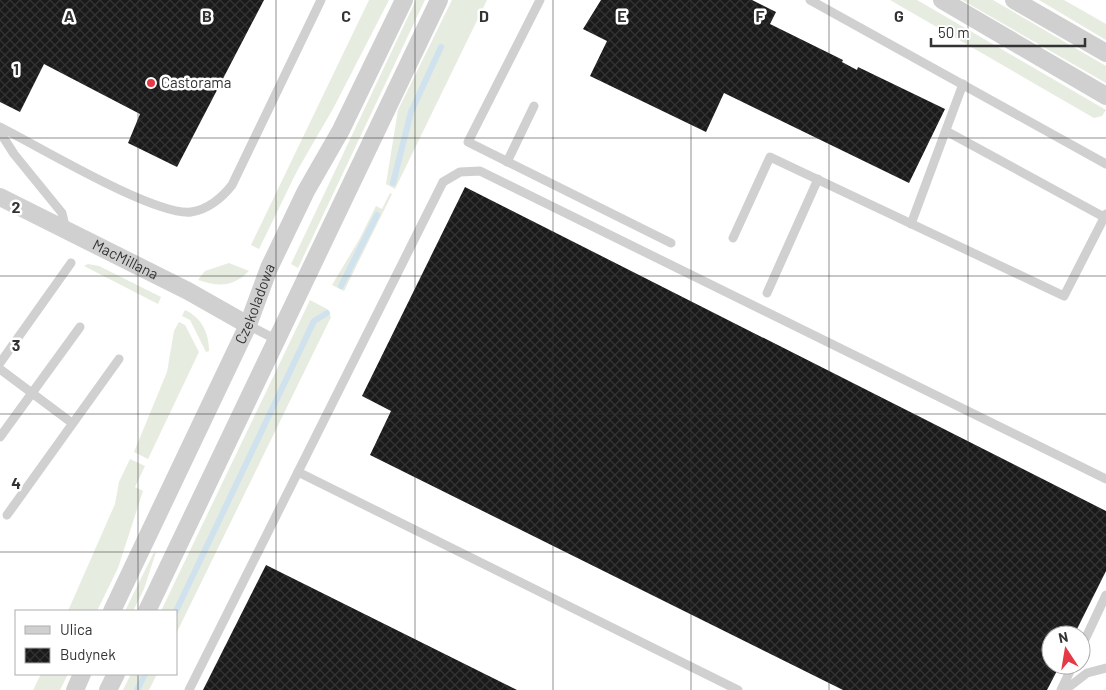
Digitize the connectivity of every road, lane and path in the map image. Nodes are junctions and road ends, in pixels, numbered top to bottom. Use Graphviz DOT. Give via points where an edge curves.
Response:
graph roads {
  1 [pos="321,0"];
  2 [pos="404,0"];
  3 [pos="439,0"];
  4 [pos="540,0"];
  5 [pos="810,0"];
  6 [pos="942,0"];
  7 [pos="1014,0"];
  8 [pos="1106,53"];
  9 [pos="963,84"];
  10 [pos="1106,96"];
  11 [pos="534,106"];
  12 [pos="0,127"];
  13 [pos="946,131"];
  14 [pos="0,132"];
  15 [pos="507,162"];
  16 [pos="1106,164"];
  17 [pos="818,179"];
  18 [pos="0,197"];
  19 [pos="1105,216"];
  20 [pos="911,224"];
  21 [pos="66,231"];
  22 [pos="733,238"];
  23 [pos="672,243"];
  24 [pos="71,263"];
  25 [pos="766,293"];
  26 [pos="248,325"];
  27 [pos="80,327"];
  28 [pos="277,340"];
  29 [pos="119,359"];
  30 [pos="0,363"];
  31 [pos="0,369"];
  32 [pos="32,393"];
  33 [pos="72,423"];
  34 [pos="0,438"];
  35 [pos="298,472"];
  36 [pos="1106,479"];
  37 [pos="7,515"];
  38 [pos="1106,595"];
  39 [pos="112,610"];
  40 [pos="147,610"];
  41 [pos="1091,627"];
  42 [pos="1106,668"];
  43 [pos="82,675"];
  44 [pos="116,675"];
  45 [pos="1069,675"];
  46 [pos="75,690"];
  47 [pos="108,690"];
  48 [pos="190,690"];
  49 [pos="738,690"];
  50 [pos="1063,690"];
  1 -- 12 [label="lane" via="237,176 225,193 200,209 191,212 165,209"];
  2 -- 26 [label="street, Czekoladowa" via="342,130 306,191"];
  3 -- 28 [label="street"];
  4 -- 15 [label="lane" via="468,142"];
  5 -- 9 [label="lane"];
  6 -- 10 [label="street"];
  7 -- 8 [label="street"];
  9 -- 13 [label="lane"];
  9 -- 16 [label="lane"];
  11 -- 15 [label="lane"];
  13 -- 19 [label="lane"];
  13 -- 20 [label="lane"];
  14 -- 21 [label="lane" via="62,213"];
  15 -- 23 [label="lane"];
  17 -- 20 [label="lane"];
  17 -- 22 [label="lane" via="770,157"];
  17 -- 25 [label="lane"];
  18 -- 21 [label="street, MacMillana"];
  19 -- 20 [label="lane" via="1064,296"];
  21 -- 26 [label="street, MacMillana"];
  24 -- 30 [label="lane"];
  26 -- 28 [label="lane"];
  26 -- 39 [label="street, Czekoladowa"];
  27 -- 32 [label="lane"];
  28 -- 40 [label="street"];
  29 -- 33 [label="lane"];
  31 -- 32 [label="lane"];
  32 -- 33 [label="lane"];
  32 -- 34 [label="lane"];
  33 -- 37 [label="lane"];
  35 -- 36 [label="lane" via="443,182 460,172 480,171"];
  35 -- 48 [label="lane"];
  35 -- 49 [label="lane"];
  38 -- 41 [label="lane"];
  42 -- 50 [label="lane" via="1087,673"];
  43 -- 46 [label="street"];
  44 -- 47 [label="street"];
  45 -- 50 [label="lane"];
}
